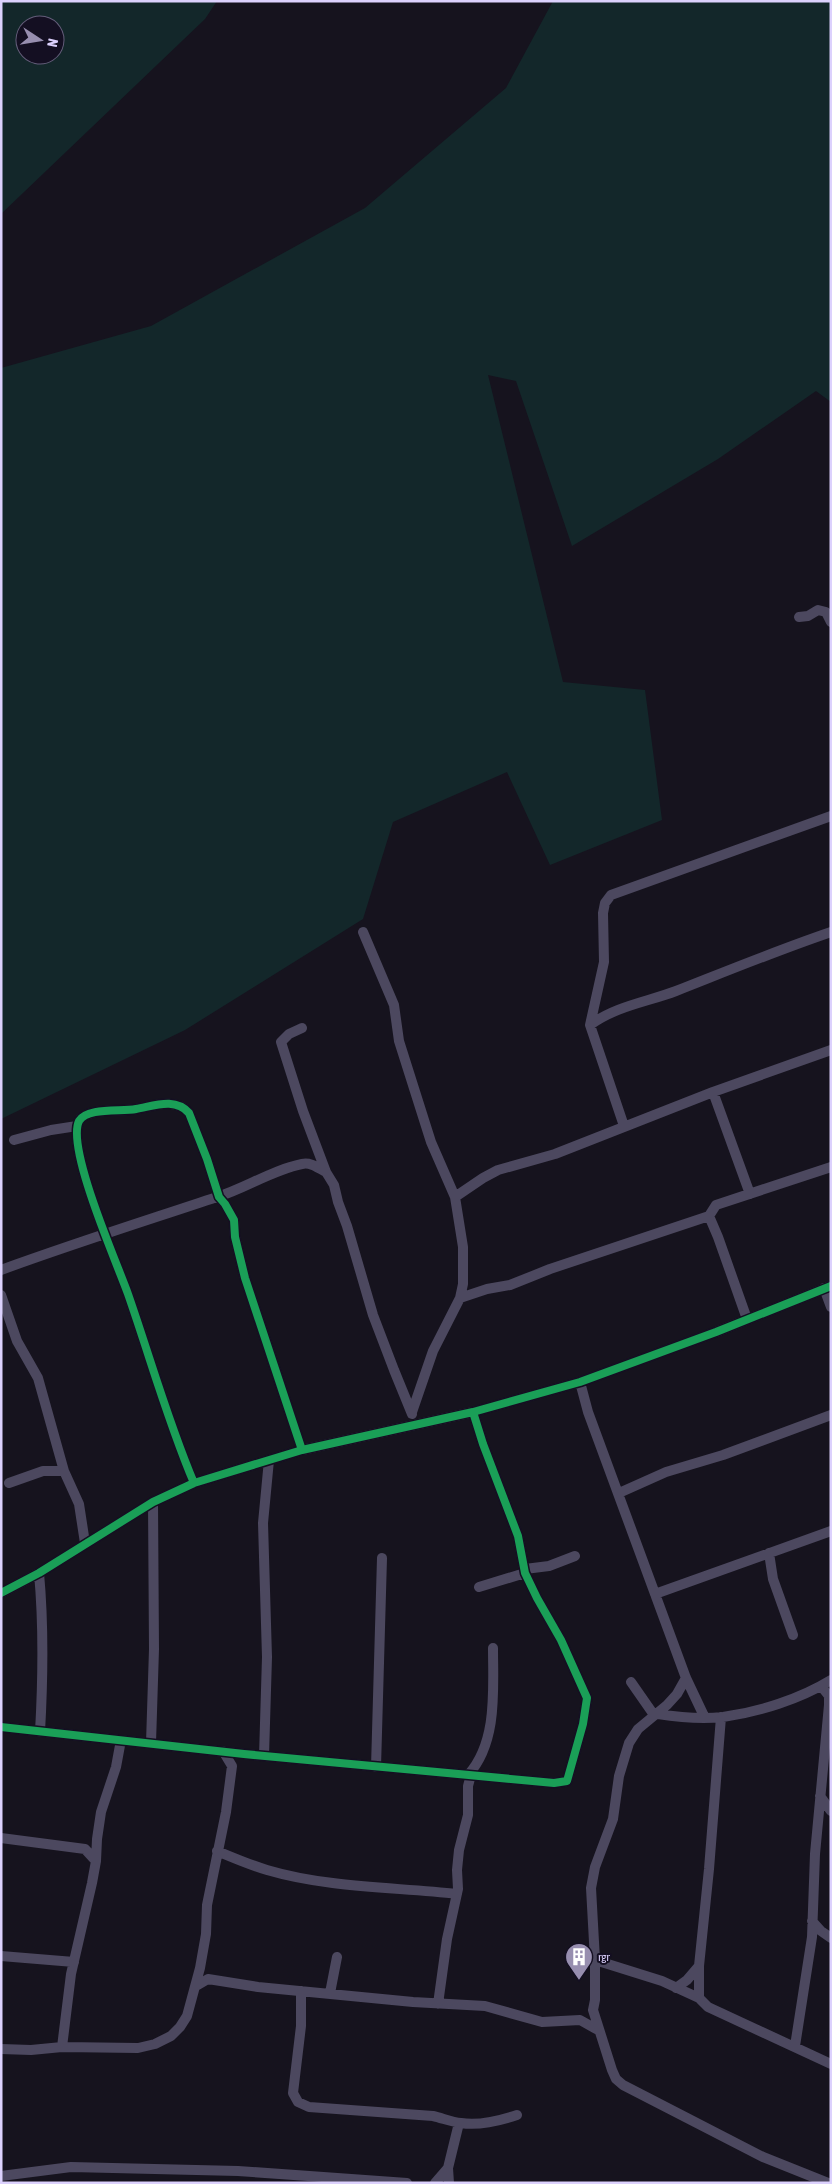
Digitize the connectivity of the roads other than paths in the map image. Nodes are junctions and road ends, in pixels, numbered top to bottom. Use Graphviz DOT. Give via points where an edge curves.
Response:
graph roads {
  1 [pos="799,618"];
  2 [pos="831,622"];
  3 [pos="831,816"];
  4 [pos="362,932"];
  5 [pos="831,932"];
  6 [pos="590,1025"];
  7 [pos="302,1028"];
  8 [pos="831,1050"];
  9 [pos="713,1092"];
  10 [pos="77,1126"];
  11 [pos="624,1126"];
  12 [pos="14,1140"];
  13 [pos="831,1167"];
  14 [pos="326,1172"];
  15 [pos="750,1194"];
  16 [pos="219,1197"];
  17 [pos="455,1197"];
  18 [pos="709,1216"];
  19 [pos="105,1235"];
  20 [pos="1,1270"];
  21 [pos="827,1287"];
  22 [pos="1,1294"];
  23 [pos="460,1298"];
  24 [pos="831,1307"];
  25 [pos="747,1319"];
  26 [pos="580,1382"];
  27 [pos="412,1412"];
  28 [pos="474,1412"];
  29 [pos="831,1415"];
  30 [pos="414,1426"];
  31 [pos="302,1450"];
  32 [pos="269,1460"];
  33 [pos="64,1471"];
  34 [pos="9,1483"];
  35 [pos="194,1484"];
  36 [pos="618,1492"];
  37 [pos="153,1502"];
  38 [pos="831,1531"];
  39 [pos="85,1543"];
  40 [pos="768,1553"];
  41 [pos="575,1556"];
  42 [pos="382,1558"];
  43 [pos="525,1571"];
  44 [pos="39,1574"];
  45 [pos="479,1586"];
  46 [pos="1,1592"];
  47 [pos="655,1594"];
  48 [pos="793,1635"];
  49 [pos="493,1648"];
  50 [pos="686,1678"];
  51 [pos="831,1680"];
  52 [pos="631,1682"];
  53 [pos="821,1686"];
  54 [pos="830,1697"];
  55 [pos="656,1715"];
  56 [pos="704,1716"];
  57 [pos="721,1717"];
  58 [pos="1,1727"];
  59 [pos="40,1732"];
  60 [pos="121,1740"];
  61 [pos="151,1743"];
  62 [pos="223,1751"];
  63 [pos="244,1754"];
  64 [pos="264,1756"];
  65 [pos="232,1766"];
  66 [pos="376,1767"];
  67 [pos="467,1778"];
  68 [pos="820,1796"];
  69 [pos="831,1811"];
  70 [pos="1,1838"];
  71 [pos="96,1839"];
  72 [pos="85,1849"];
  73 [pos="218,1851"];
  74 [pos="96,1861"];
  75 [pos="457,1894"];
  76 [pos="816,1934"];
  77 [pos="831,1938"];
  78 [pos="1,1956"];
  79 [pos="337,1957"];
  80 [pos="594,1960"];
  81 [pos="74,1962"];
  82 [pos="699,1966"];
  83 [pos="200,1968"];
  84 [pos="208,1979"];
  85 [pos="196,1986"];
  86 [pos="676,1988"];
  87 [pos="301,1991"];
  88 [pos="330,1994"];
  89 [pos="699,1998"];
  90 [pos="438,2004"];
  91 [pos="593,2010"];
  92 [pos="580,2020"];
  93 [pos="598,2030"];
  94 [pos="795,2046"];
  95 [pos="62,2047"];
  96 [pos="1,2049"];
  97 [pos="831,2064"];
  98 [pos="517,2115"];
  99 [pos="459,2124"];
  100 [pos="448,2168"];
  101 [pos="1,2176"];
  102 [pos="407,2183"];
  103 [pos="435,2183"];
  104 [pos="449,2183"];
  105 [pos="828,2183"];
  1 -- 2 [label="street" via="818,610 826,612"];
  3 -- 6 [label="street" via="611,896 603,913 604,962"];
  4 -- 17 [label="street" via="394,1005 399,1041 428,1133"];
  5 -- 6 [label="street" via="674,992 617,1010"];
  6 -- 11 [label="street"];
  7 -- 14 [label="street" via="280,1042"];
  8 -- 9 [label="street"];
  9 -- 11 [label="street"];
  9 -- 15 [label="street"];
  10 -- 12 [label="street"];
  10 -- 16 [label="street" via="82,1116 90,1112 176,1103 189,1113"];
  10 -- 19 [label="street" via="77,1142"];
  11 -- 17 [label="street" via="556,1154 498,1170"];
  13 -- 15 [label="street"];
  14 -- 16 [label="street" via="312,1164 301,1164"];
  14 -- 27 [label="street" via="334,1184 377,1324"];
  15 -- 18 [label="street" via="716,1205"];
  16 -- 19 [label="street"];
  16 -- 31 [label="street" via="234,1220 245,1278"];
  17 -- 23 [label="street" via="463,1248"];
  18 -- 23 [label="street" via="510,1285 487,1288"];
  18 -- 25 [label="street"];
  19 -- 20 [label="street"];
  19 -- 35 [label="street"];
  21 -- 24 [label="street"];
  21 -- 25 [label="street"];
  22 -- 33 [label="street" via="17,1341 38,1378"];
  23 -- 27 [label="street" via="433,1351"];
  25 -- 26 [label="street"];
  26 -- 28 [label="street"];
  26 -- 36 [label="street"];
  27 -- 30 [label="street"];
  28 -- 30 [label="street"];
  28 -- 43 [label="street" via="518,1536"];
  29 -- 36 [label="street"];
  30 -- 31 [label="street"];
  31 -- 32 [label="street"];
  32 -- 35 [label="street"];
  32 -- 64 [label="street" via="263,1523 267,1657"];
  33 -- 34 [label="street" via="43,1471"];
  33 -- 39 [label="street" via="79,1504"];
  35 -- 37 [label="street"];
  36 -- 47 [label="street"];
  37 -- 39 [label="street"];
  37 -- 61 [label="street"];
  38 -- 40 [label="street"];
  39 -- 44 [label="street"];
  40 -- 47 [label="street"];
  40 -- 48 [label="street" via="773,1579"];
  41 -- 43 [label="street"];
  42 -- 66 [label="street"];
  43 -- 45 [label="street"];
  43 -- 67 [label="street" via="587,1698 567,1782"];
  44 -- 46 [label="street"];
  44 -- 59 [label="street" via="43,1610"];
  47 -- 50 [label="street"];
  49 -- 67 [label="street" via="492,1703 486,1746"];
  50 -- 55 [label="street" via="677,1694"];
  50 -- 56 [label="street"];
  51 -- 53 [label="street"];
  52 -- 55 [label="street"];
  53 -- 54 [label="street"];
  53 -- 57 [label="street" via="777,1704"];
  54 -- 68 [label="street"];
  55 -- 56 [label="street"];
  55 -- 80 [label="street" via="638,1729 629,1743 619,1776 613,1819 595,1868 591,1888"];
  56 -- 57 [label="street"];
  57 -- 82 [label="street"];
  58 -- 59 [label="street"];
  59 -- 60 [label="street"];
  60 -- 61 [label="street"];
  60 -- 71 [label="street"];
  61 -- 62 [label="street"];
  62 -- 63 [label="street"];
  62 -- 65 [label="street"];
  63 -- 64 [label="street"];
  63 -- 65 [label="street"];
  64 -- 66 [label="street"];
  65 -- 73 [label="street"];
  66 -- 67 [label="street"];
  67 -- 75 [label="street" via="469,1809 458,1856"];
  68 -- 69 [label="street"];
  68 -- 76 [label="street" via="812,1921"];
  70 -- 72 [label="street"];
  71 -- 72 [label="street"];
  71 -- 74 [label="street"];
  72 -- 74 [label="street"];
  73 -- 75 [label="street" via="269,1871 370,1887"];
  73 -- 83 [label="street" via="207,1905"];
  74 -- 81 [label="street"];
  75 -- 90 [label="street"];
  76 -- 77 [label="street"];
  76 -- 94 [label="street"];
  78 -- 81 [label="street"];
  79 -- 88 [label="street"];
  80 -- 86 [label="street" via="637,1972"];
  80 -- 91 [label="street"];
  81 -- 95 [label="street"];
  82 -- 86 [label="street"];
  82 -- 89 [label="street"];
  83 -- 84 [label="street"];
  83 -- 85 [label="street"];
  84 -- 85 [label="street"];
  84 -- 87 [label="street"];
  85 -- 95 [label="street" via="187,2016 180,2027 155,2044 138,2048"];
  86 -- 89 [label="street"];
  87 -- 88 [label="street"];
  87 -- 99 [label="street" via="293,2093 298,2102 308,2107 433,2116"];
  88 -- 90 [label="street"];
  89 -- 94 [label="street" via="708,2008"];
  90 -- 92 [label="street" via="485,2006 542,2022"];
  91 -- 92 [label="street"];
  91 -- 93 [label="street"];
  92 -- 93 [label="street"];
  93 -- 105 [label="street" via="616,2079 623,2085 763,2156"];
  94 -- 97 [label="street"];
  95 -- 96 [label="street"];
  98 -- 99 [label="street" via="486,2123"];
  99 -- 100 [label="street"];
  100 -- 103 [label="street"];
  100 -- 104 [label="street"];
  101 -- 102 [label="street" via="71,2167 238,2171"];
}
